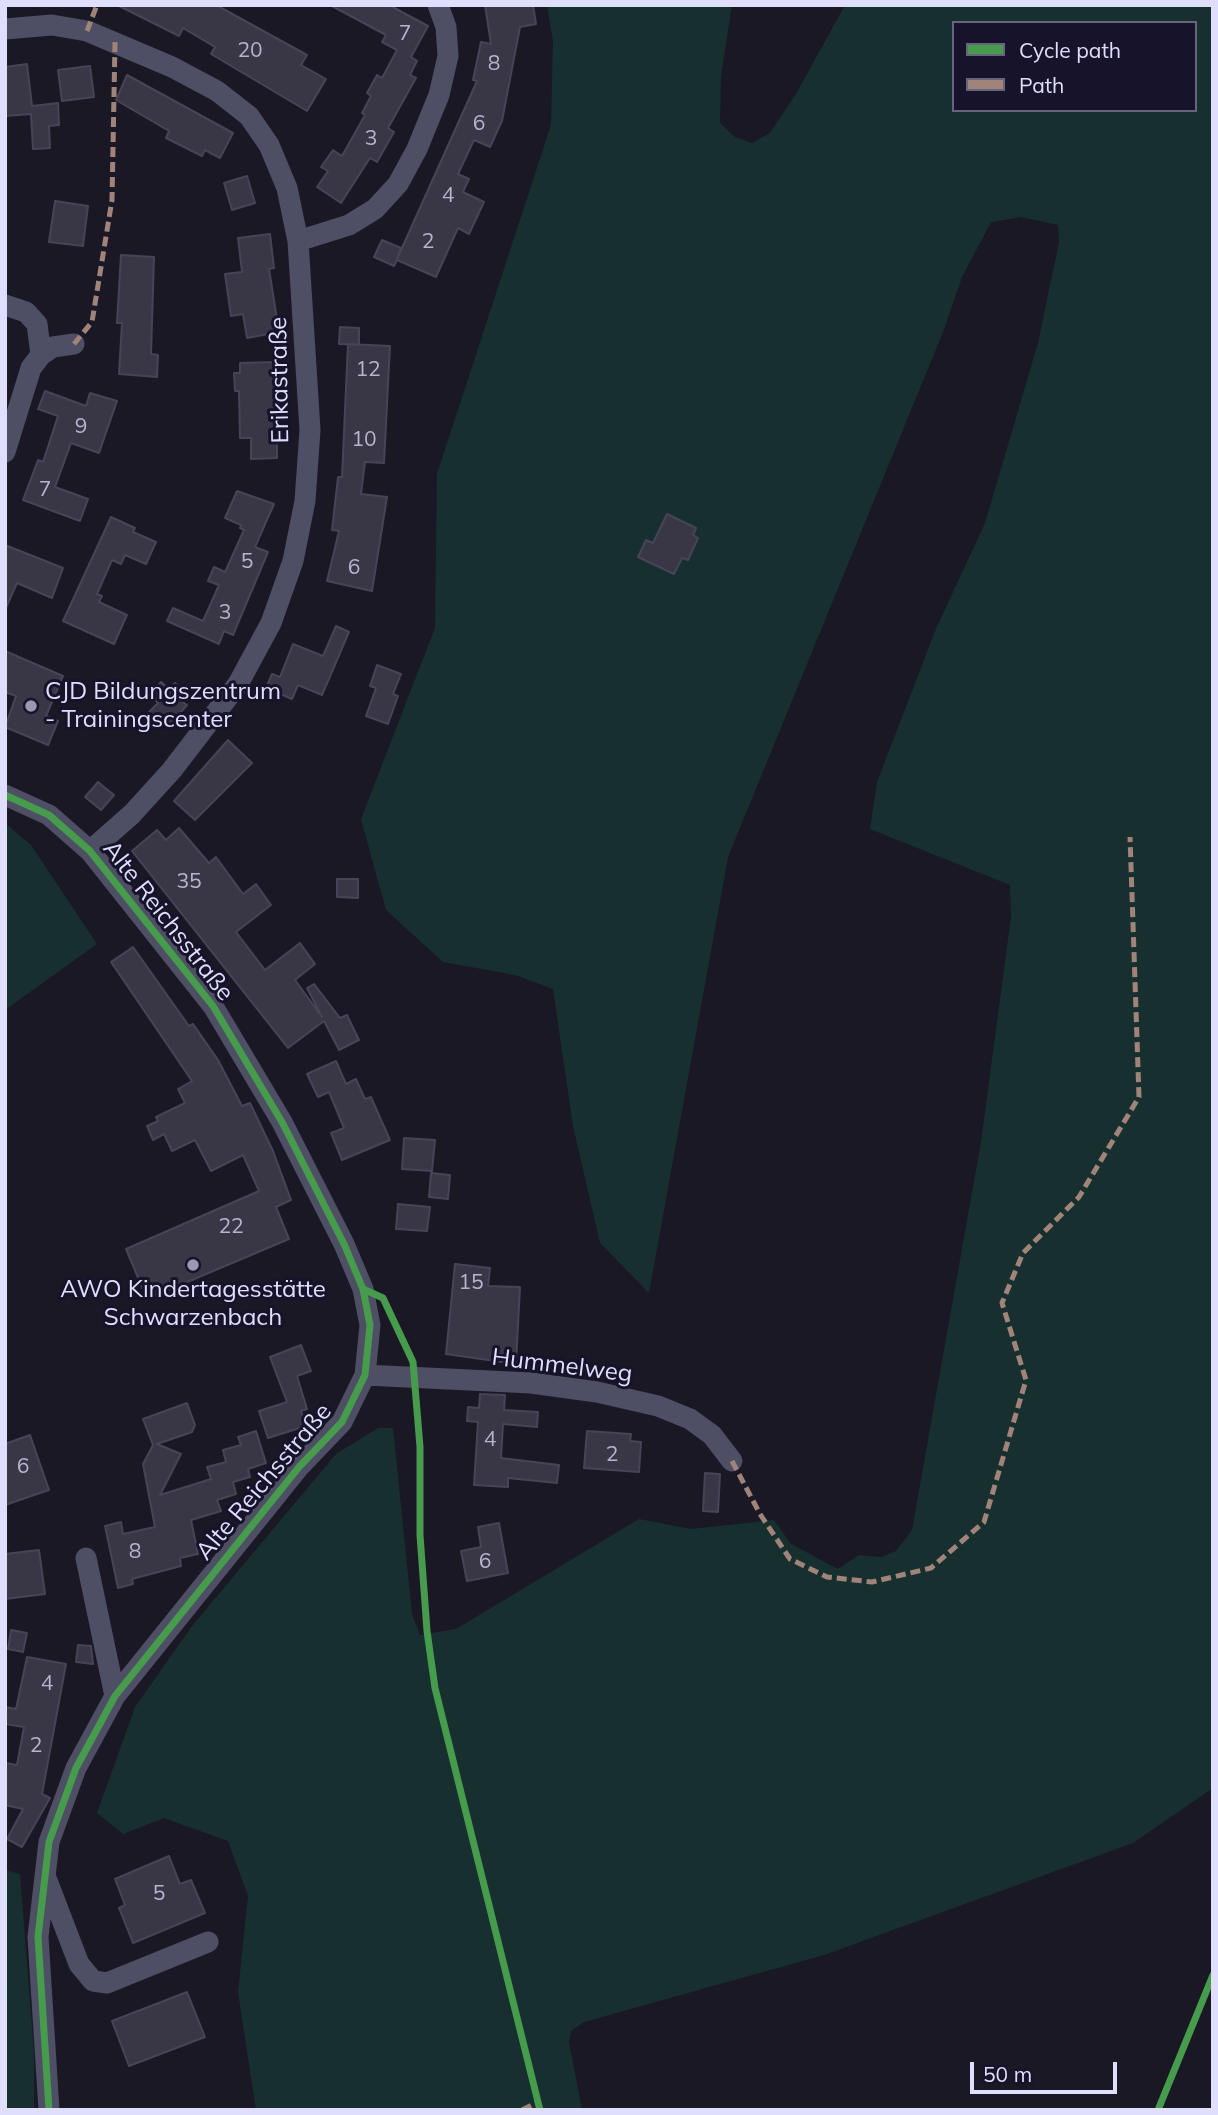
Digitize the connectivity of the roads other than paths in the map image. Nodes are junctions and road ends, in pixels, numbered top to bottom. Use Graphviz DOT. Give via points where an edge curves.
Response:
graph roads {
  1 [pos="438,5"];
  2 [pos="5,29"];
  3 [pos="298,240"];
  4 [pos="5,305"];
  5 [pos="74,344"];
  6 [pos="41,355"];
  7 [pos="5,453"];
  8 [pos="5,794"];
  9 [pos="90,850"];
  10 [pos="365,1375"];
  11 [pos="732,1461"];
  12 [pos="86,1558"];
  13 [pos="115,1696"];
  14 [pos="43,1873"];
  15 [pos="208,1942"];
  16 [pos="49,2110"];
  1 -- 3 [label="street" via="446,27 448,56 439,95 398,184 375,209 349,225"];
  2 -- 3 [label="street, Erikastraße" via="52,25 86,31 217,91 249,116 269,145 287,188"];
  3 -- 9 [label="street, Erikastraße" via="310,430 305,501 293,561 271,623 238,684 172,770 132,814"];
  4 -- 6 [label="street" via="26,312 37,324"];
  5 -- 6 [label="street" via="53,347"];
  6 -- 7 [label="street" via="31,368"];
  8 -- 9 [label="street, Alte Reichsstraße" via="49,815"];
  9 -- 10 [label="street, Alte Reichsstraße" via="213,1006 282,1122 362,1289 370,1325"];
  10 -- 11 [label="street, Hummelweg" via="531,1383 646,1403 690,1419 712,1436"];
  10 -- 13 [label="street, Alte Reichsstraße" via="342,1422 299,1467"];
  12 -- 13 [label="street"];
  13 -- 14 [label="street, Alte Reichsstraße" via="76,1769 49,1842"];
  14 -- 15 [label="street" via="79,1964 93,1981 107,1983"];
  14 -- 16 [label="street, Alte Reichsstraße" via="38,1937"];
}
